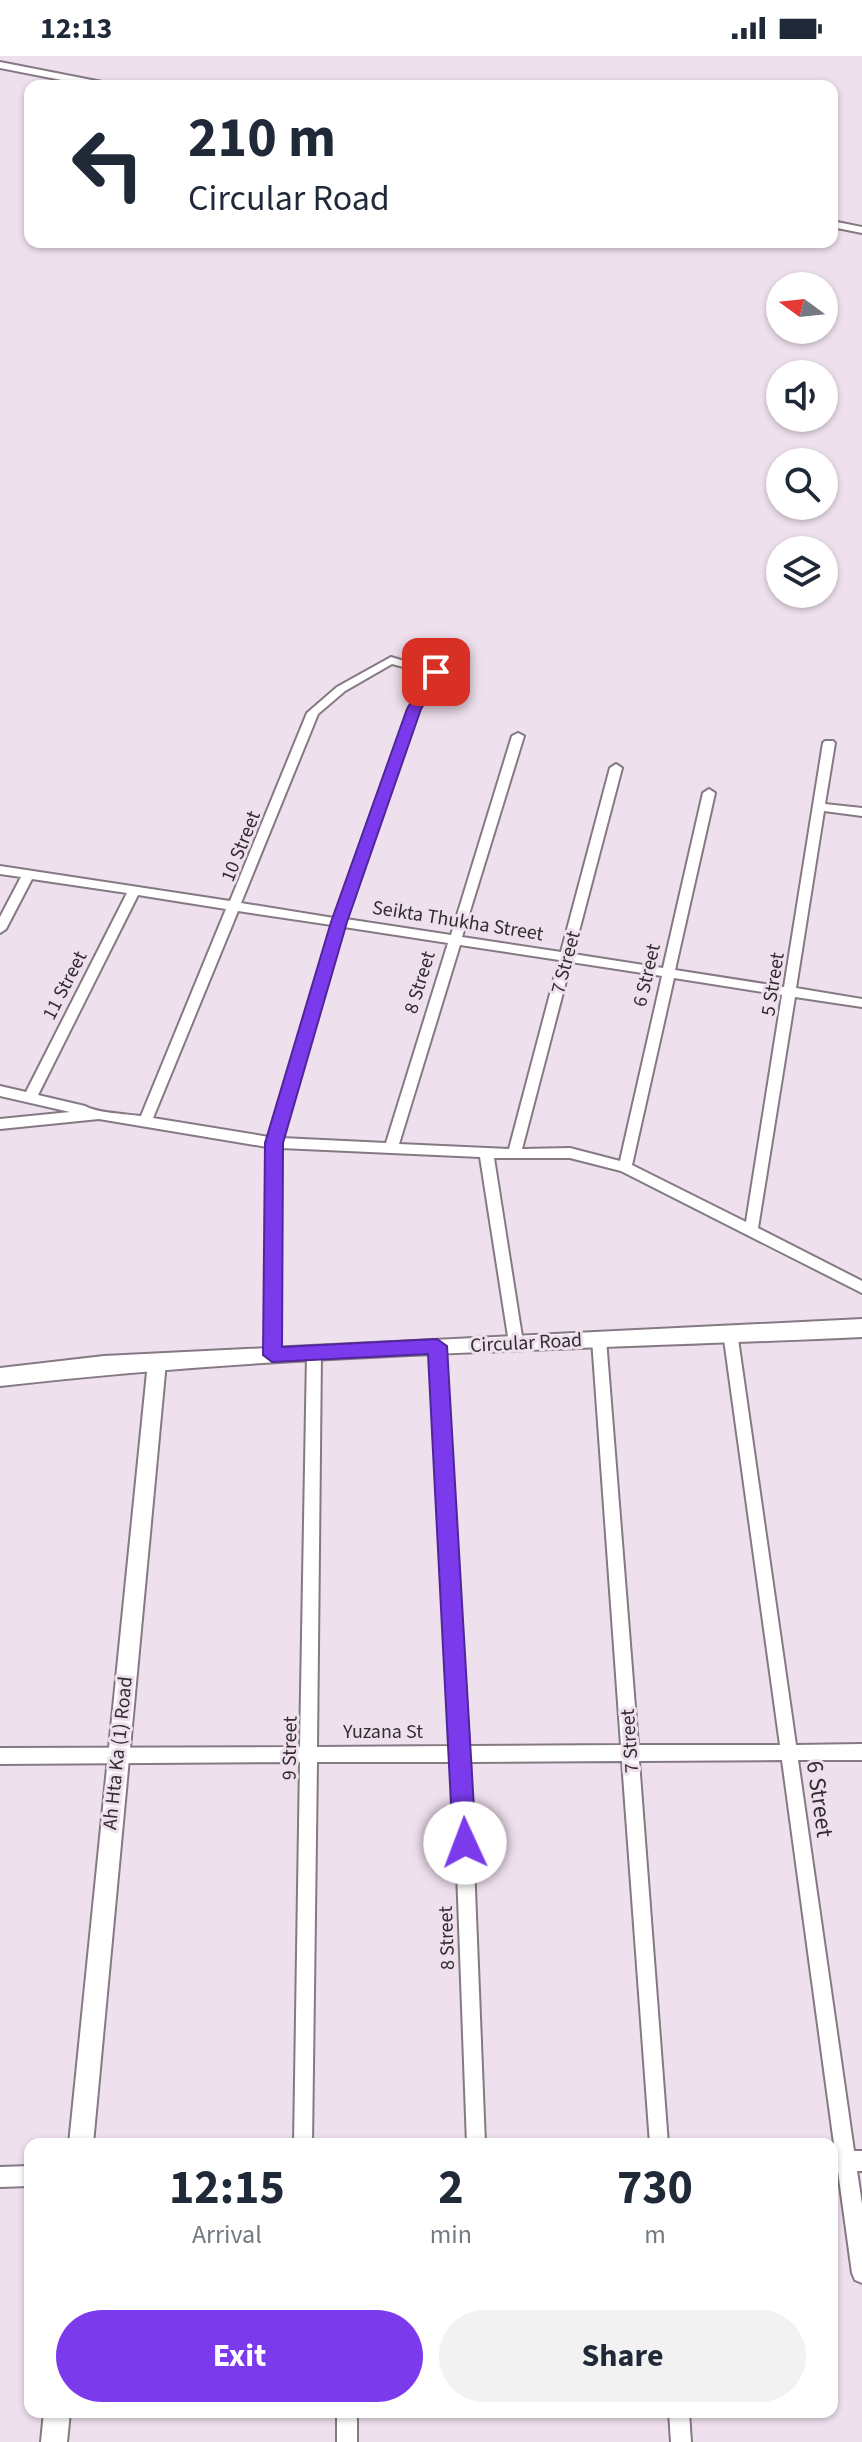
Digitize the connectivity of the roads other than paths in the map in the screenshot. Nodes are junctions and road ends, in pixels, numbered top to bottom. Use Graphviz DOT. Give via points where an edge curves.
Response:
graph roads {
  1 [pos="0,65"];
  2 [pos="76,80"];
  3 [pos="838,225"];
  4 [pos="862,230"];
  5 [pos="518,736"];
  6 [pos="829,743"];
  7 [pos="616,768"];
  8 [pos="709,793"];
  9 [pos="819,807"];
  10 [pos="862,812"];
  11 [pos="0,870"];
  12 [pos="29,874"];
  13 [pos="134,891"];
  14 [pos="236,906"];
  15 [pos="339,922"];
  16 [pos="0,929"];
  17 [pos="454,940"];
  18 [pos="567,957"];
  19 [pos="669,973"];
  20 [pos="792,992"];
  21 [pos="862,1003"];
  22 [pos="0,1091"];
  23 [pos="30,1098"];
  24 [pos="99,1114"];
  25 [pos="145,1122"];
  26 [pos="0,1124"];
  27 [pos="274,1143"];
  28 [pos="391,1149"];
  29 [pos="486,1153"];
  30 [pos="514,1154"];
  31 [pos="625,1167"];
  32 [pos="751,1231"];
  33 [pos="862,1287"];
  34 [pos="862,1328"];
  35 [pos="730,1332"];
  36 [pos="599,1339"];
  37 [pos="516,1343"];
  38 [pos="437,1346"];
  39 [pos="314,1353"];
  40 [pos="272,1355"];
  41 [pos="157,1362"];
  42 [pos="0,1377"];
  43 [pos="629,1751"];
  44 [pos="789,1752"];
  45 [pos="862,1752"];
  46 [pos="116,1753"];
  47 [pos="311,1753"];
  48 [pos="461,1753"];
  49 [pos="0,1756"];
  50 [pos="82,2138"];
  51 [pos="303,2138"];
  52 [pos="476,2138"];
  53 [pos="659,2138"];
  54 [pos="847,2161"];
  55 [pos="24,2176"];
  56 [pos="0,2177"];
  57 [pos="862,2273"];
  58 [pos="56,2418"];
  59 [pos="347,2418"];
  60 [pos="679,2418"];
  61 [pos="54,2442"];
  62 [pos="347,2442"];
  63 [pos="681,2442"];
  1 -- 2 [label="street"];
  3 -- 4 [label="street"];
  5 -- 17 [label="street, 8 Street"];
  6 -- 9 [label="street, 5 Street"];
  7 -- 18 [label="street, 7 Street"];
  8 -- 19 [label="street, 6 Street"];
  9 -- 10 [label="street"];
  9 -- 20 [label="street, 5 Street"];
  11 -- 12 [label="street, Seikta Thukha Street"];
  12 -- 13 [label="street, Seikta Thukha Street"];
  12 -- 16 [label="street"];
  13 -- 14 [label="street, Seikta Thukha Street"];
  13 -- 23 [label="street, 11 Street"];
  14 -- 15 [label="street, Seikta Thukha Street"];
  14 -- 15 [label="street, 10 Street" via="313,713 341,689 391,660 436,672 414,709"];
  14 -- 25 [label="street, 10 Street"];
  15 -- 17 [label="street, Seikta Thukha Street"];
  15 -- 27 [label="street"];
  17 -- 18 [label="street, Seikta Thukha Street"];
  17 -- 28 [label="street, 8 Street"];
  18 -- 19 [label="street, Seikta Thukha Street"];
  18 -- 30 [label="street, 7 Street"];
  19 -- 20 [label="street, Seikta Thukha Street"];
  19 -- 31 [label="street, 6 Street"];
  20 -- 21 [label="street, Seikta Thukha Street"];
  20 -- 32 [label="street, 5 Street"];
  22 -- 23 [label="street"];
  23 -- 24 [label="street"];
  24 -- 25 [label="street"];
  24 -- 26 [label="street"];
  25 -- 27 [label="street"];
  27 -- 28 [label="street"];
  27 -- 40 [label="street"];
  28 -- 29 [label="street"];
  29 -- 30 [label="street"];
  29 -- 37 [label="street"];
  30 -- 31 [label="street" via="570,1153"];
  31 -- 32 [label="street"];
  32 -- 33 [label="street"];
  34 -- 35 [label="main road, Circular Road"];
  35 -- 36 [label="main road, Circular Road"];
  35 -- 44 [label="street, 6 Street"];
  36 -- 37 [label="main road, Circular Road"];
  36 -- 43 [label="street, 7 Street"];
  37 -- 38 [label="main road, Circular Road"];
  38 -- 39 [label="main road, Circular Road"];
  38 -- 48 [label="street, 8 Street"];
  39 -- 40 [label="main road, Circular Road"];
  39 -- 47 [label="street, 9 Street"];
  40 -- 41 [label="main road, Circular Road"];
  41 -- 42 [label="main road, Circular Road"];
  41 -- 46 [label="street, Ah Hta Ka (1) Road"];
  43 -- 44 [label="street, Yuzana St"];
  43 -- 48 [label="street, Yuzana St"];
  43 -- 53 [label="street, 7 Street"];
  44 -- 45 [label="street, Yuzana St"];
  44 -- 54 [label="street, 6 Street"];
  46 -- 47 [label="street, Yuzana St"];
  46 -- 49 [label="street, Yuzana St"];
  46 -- 50 [label="street, Ah Hta Ka (1) Road"];
  47 -- 48 [label="street, Yuzana St"];
  47 -- 51 [label="street, 9 Street"];
  48 -- 52 [label="street, 8 Street"];
  54 -- 57 [label="street, 6 Street"];
  55 -- 56 [label="street"];
  58 -- 61 [label="street"];
  59 -- 62 [label="street"];
  60 -- 63 [label="street"];
}
